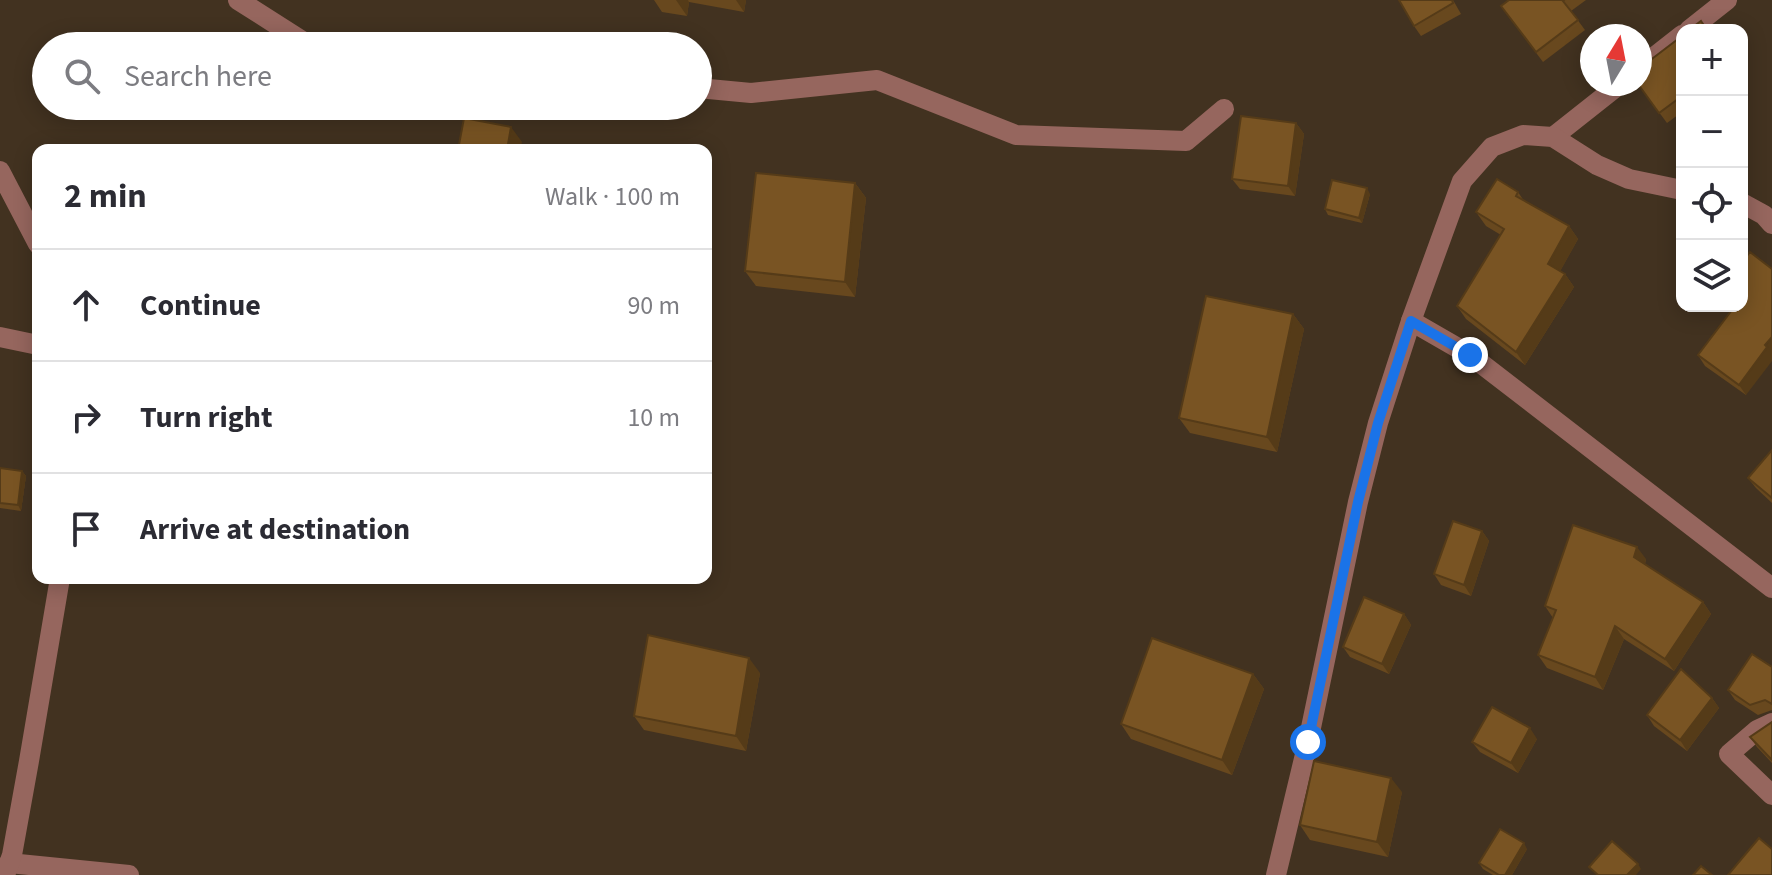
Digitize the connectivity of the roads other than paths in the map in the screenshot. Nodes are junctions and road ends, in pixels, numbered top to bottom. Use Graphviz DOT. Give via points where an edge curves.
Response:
graph roads {
  1 [pos="238,0"];
  2 [pos="1727,0"];
  3 [pos="1697,24"];
  4 [pos="288,32"];
  5 [pos="1676,40"];
  6 [pos="1652,59"];
  7 [pos="712,89"];
  8 [pos="1605,96"];
  9 [pos="1224,109"];
  10 [pos="1553,137"];
  11 [pos="0,171"];
  12 [pos="1676,189"];
  13 [pos="1748,206"];
  14 [pos="1772,224"];
  15 [pos="32,232"];
  16 [pos="1411,321"];
  17 [pos="0,337"];
  18 [pos="32,344"];
  19 [pos="59,584"];
  20 [pos="1772,588"];
  21 [pos="1772,723"];
  22 [pos="1772,795"];
  23 [pos="7,869"];
  24 [pos="129,875"];
  25 [pos="1276,875"];
  1 -- 4 [label="street"];
  2 -- 3 [label="street"];
  5 -- 6 [label="street"];
  7 -- 9 [label="street" via="751,93 877,80 1016,135 1186,141"];
  8 -- 10 [label="street"];
  10 -- 12 [label="street" via="1629,179"];
  10 -- 16 [label="street" via="1523,135 1492,147 1462,181"];
  11 -- 15 [label="street"];
  13 -- 14 [label="street"];
  16 -- 20 [label="street" via="1470,355"];
  16 -- 25 [label="street" via="1358,502"];
  17 -- 18 [label="street"];
  19 -- 23 [label="street"];
  21 -- 22 [label="street" via="1729,754"];
  23 -- 24 [label="street"];
}
